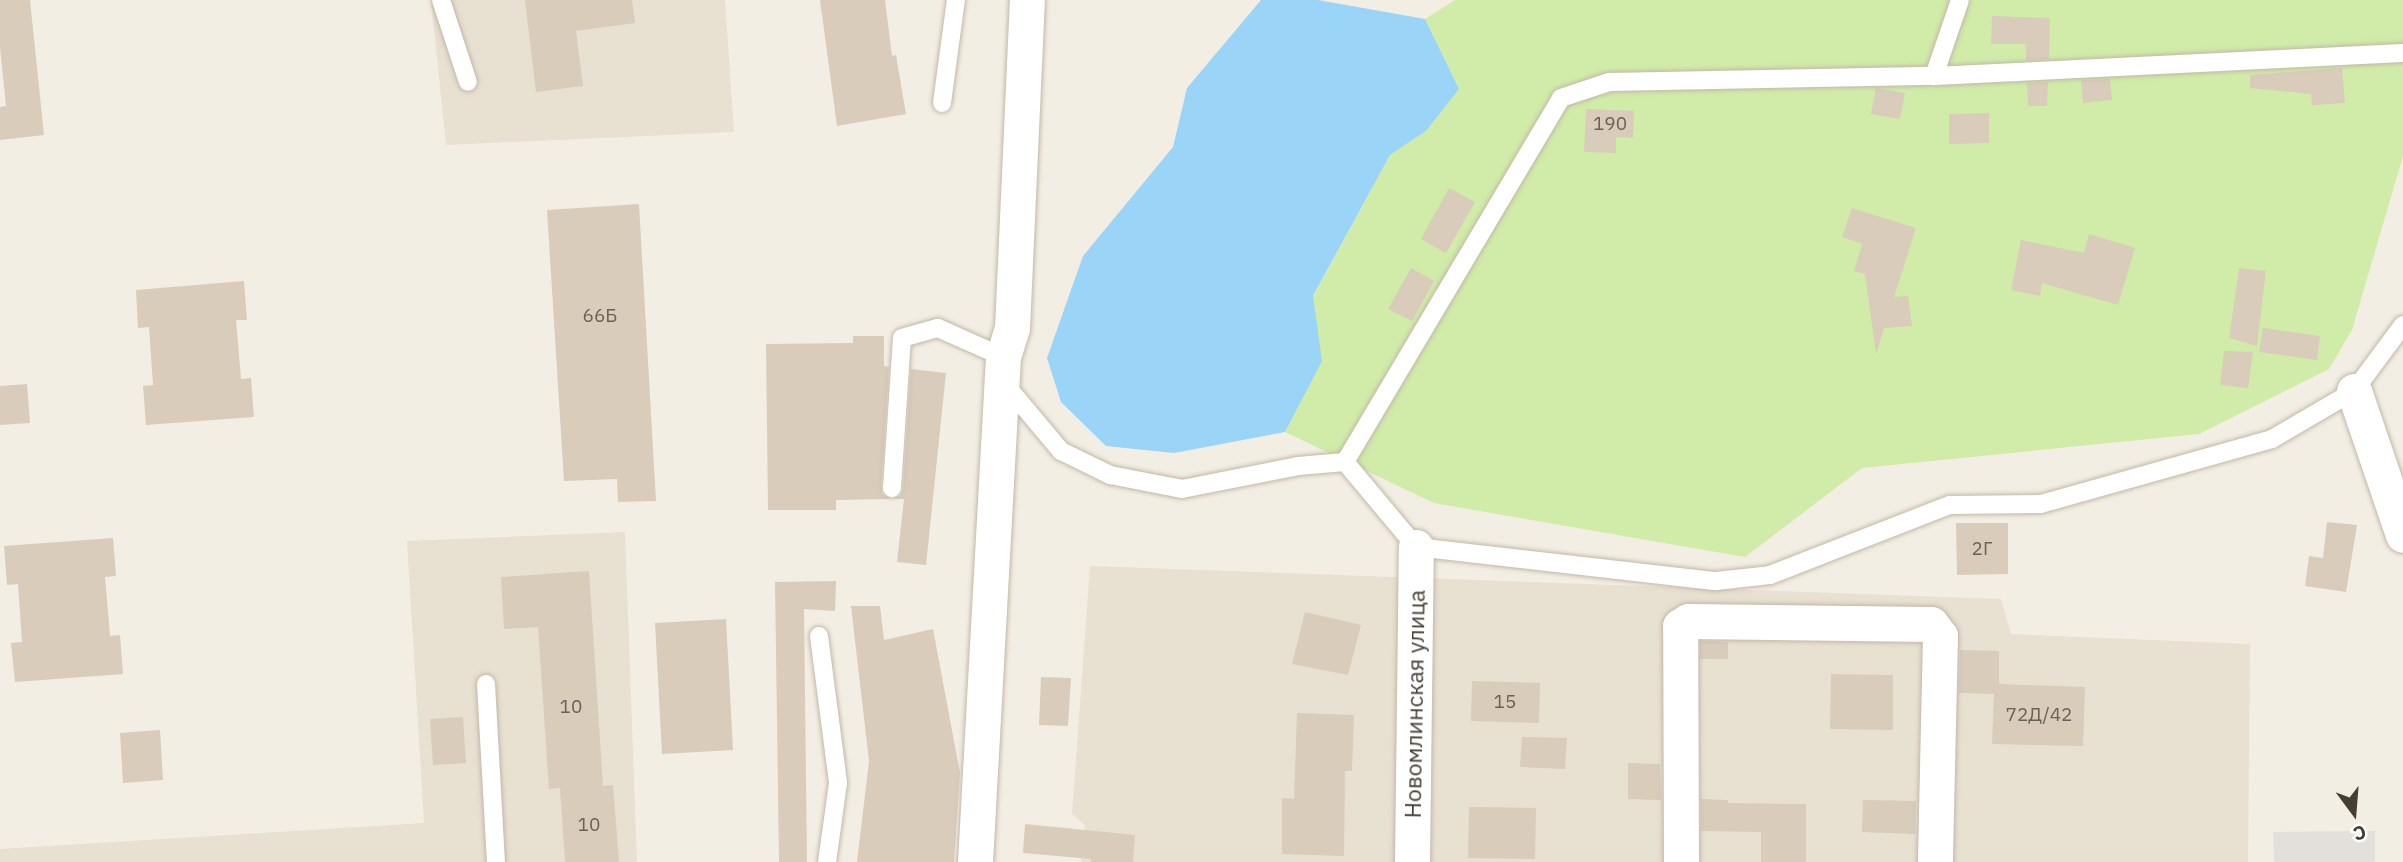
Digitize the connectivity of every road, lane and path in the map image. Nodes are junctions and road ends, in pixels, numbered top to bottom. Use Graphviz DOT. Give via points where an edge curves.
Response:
graph roads {
  1 [pos="441,0"];
  2 [pos="956,0"];
  3 [pos="1027,0"];
  4 [pos="1960,0"];
  5 [pos="2403,53"];
  6 [pos="1934,76"];
  7 [pos="467,82"];
  8 [pos="942,103"];
  9 [pos="2403,325"];
  10 [pos="1002,368"];
  11 [pos="2354,391"];
  12 [pos="1345,462"];
  13 [pos="892,488"];
  14 [pos="2403,535"];
  15 [pos="1416,547"];
  16 [pos="819,636"];
  17 [pos="486,684"];
  18 [pos="496,862"];
  19 [pos="827,862"];
  20 [pos="975,862"];
  21 [pos="1412,862"];
  22 [pos="1681,862"];
  23 [pos="1935,862"];
  1 -- 7 [label="lane"];
  2 -- 8 [label="lane"];
  3 -- 10 [label="street" via="1012,328"];
  4 -- 6 [label="lane"];
  5 -- 6 [label="lane"];
  6 -- 12 [label="lane" via="1609,82 1560,98"];
  9 -- 11 [label="lane"];
  10 -- 12 [label="lane" via="1061,451 1110,475 1182,489 1298,466"];
  10 -- 13 [label="lane" via="938,328 902,338"];
  10 -- 20 [label="street"];
  11 -- 14 [label="street"];
  11 -- 15 [label="lane" via="2272,439 2041,504 1950,505 1770,576 1716,581"];
  12 -- 15 [label="lane"];
  15 -- 21 [label="street, Новомлинская улица"];
  16 -- 19 [label="lane" via="838,783"];
  17 -- 18 [label="lane"];
  22 -- 23 [label="street" via="1680,626 1688,621 1931,624 1940,636"];
}
